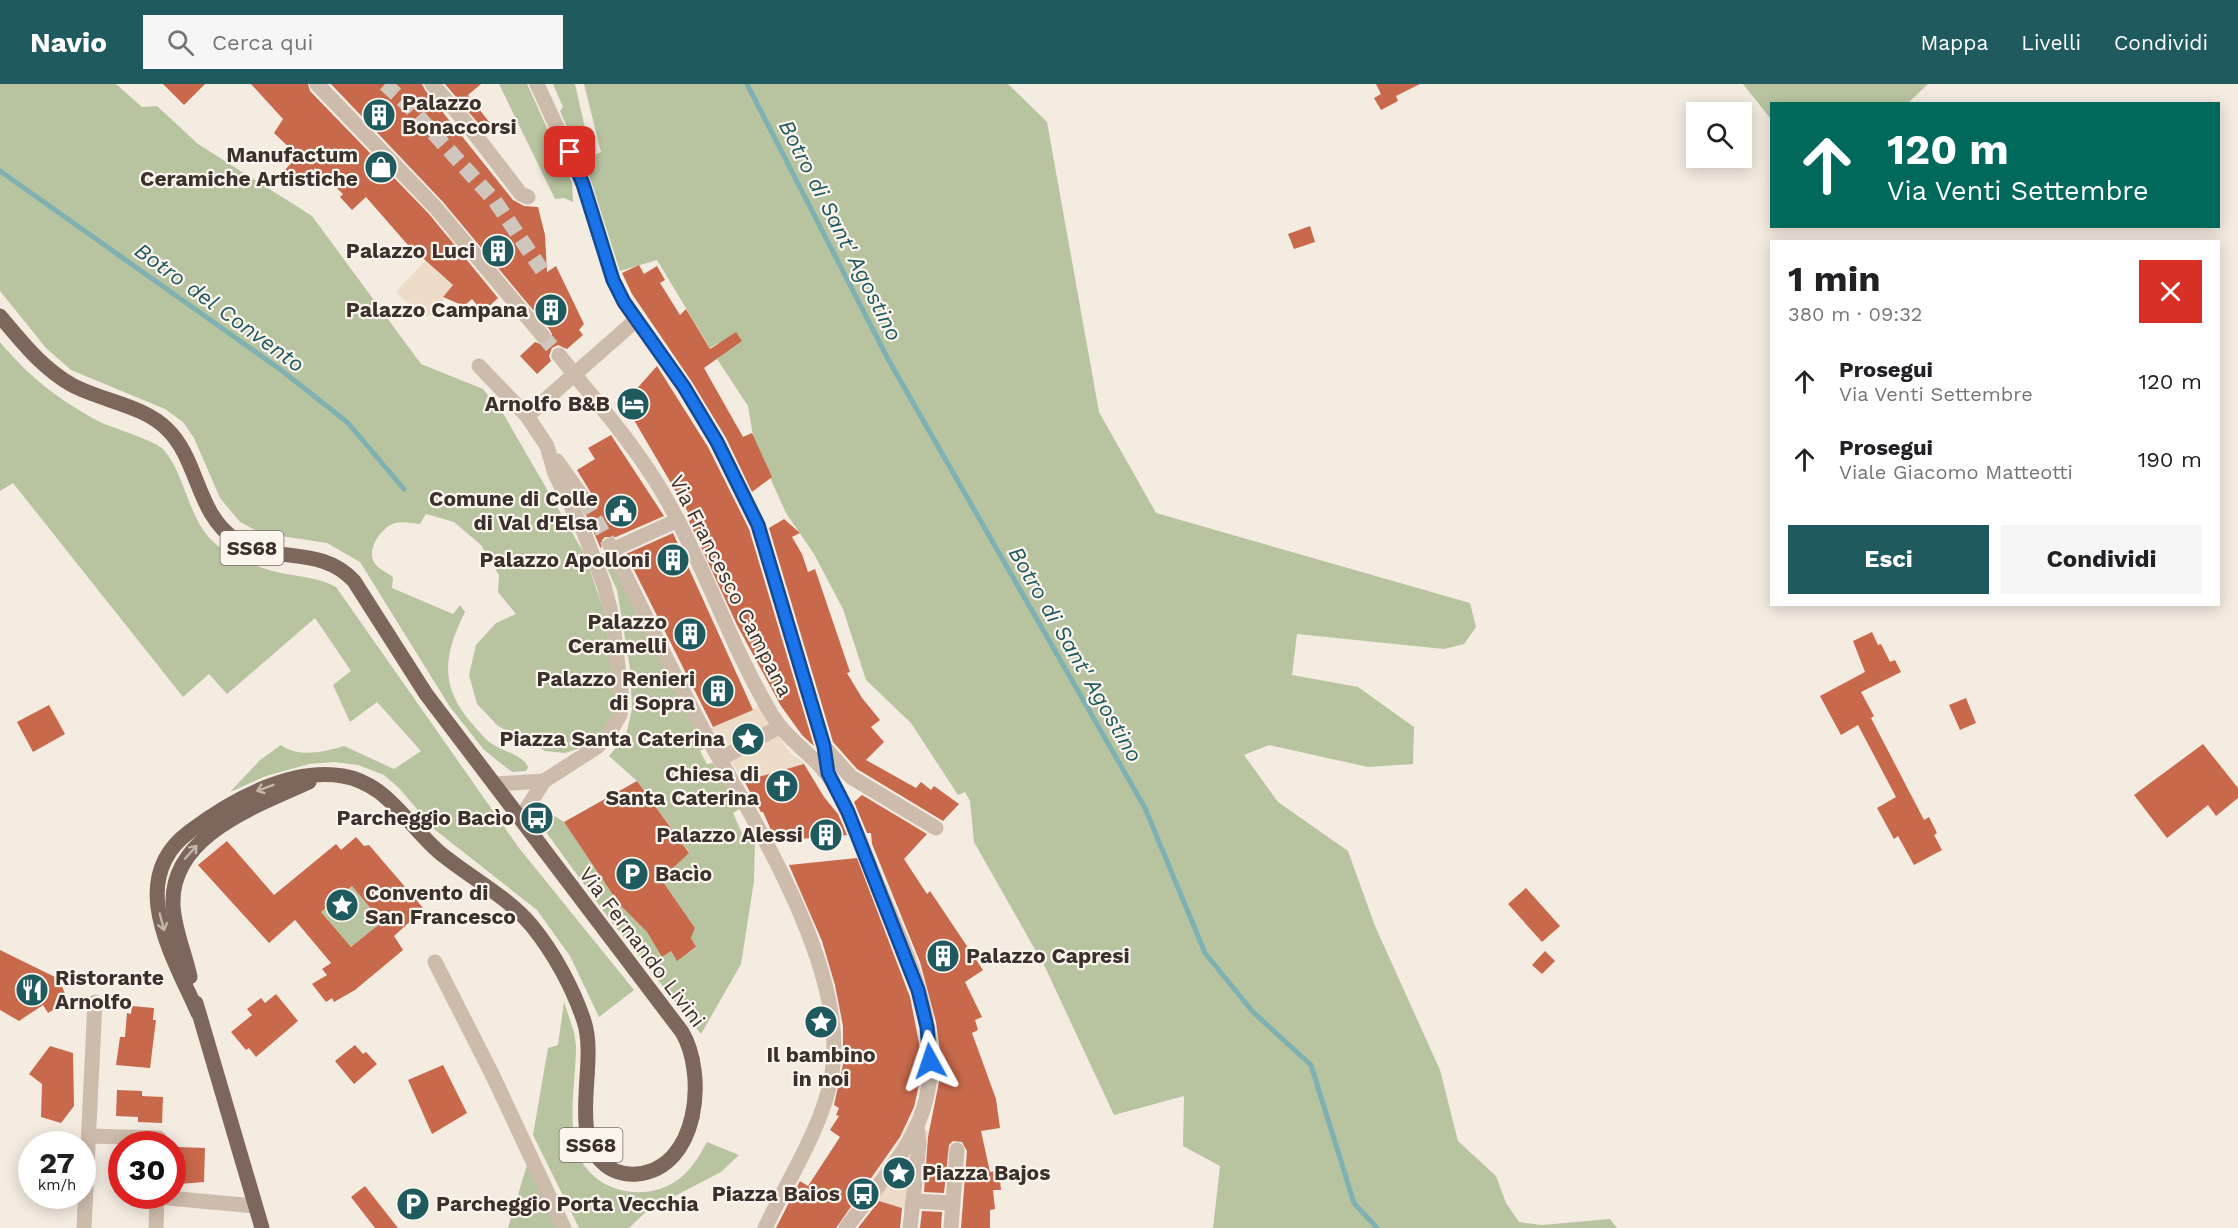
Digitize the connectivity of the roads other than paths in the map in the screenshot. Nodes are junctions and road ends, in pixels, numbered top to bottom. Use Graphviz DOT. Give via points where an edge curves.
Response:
graph roads {
  1 [pos="317,84"];
  2 [pos="432,84"];
  3 [pos="537,84"];
  4 [pos="528,197"];
  5 [pos="0,316"];
  6 [pos="635,321"];
  7 [pos="542,335"];
  8 [pos="559,355"];
  9 [pos="479,366"];
  10 [pos="527,416"];
  11 [pos="547,446"];
  12 [pos="584,499"];
  13 [pos="678,520"];
  14 [pos="779,727"];
  15 [pos="824,746"];
  16 [pos="720,759"];
  17 [pos="828,773"];
  18 [pos="544,781"];
  19 [pos="494,784"];
  20 [pos="520,819"];
  21 [pos="936,828"];
  22 [pos="435,962"];
  23 [pos="95,1002"];
  24 [pos="917,1125"];
  25 [pos="89,1131"];
  26 [pos="957,1150"];
  27 [pos="186,1199"];
  28 [pos="914,1201"];
  29 [pos="952,1203"];
  30 [pos="255,1206"];
  31 [pos="85,1209"];
  32 [pos="157,1209"];
  33 [pos="84,1228"];
  34 [pos="156,1228"];
  35 [pos="262,1228"];
  36 [pos="564,1228"];
  37 [pos="765,1228"];
  38 [pos="846,1228"];
  39 [pos="910,1228"];
  40 [pos="951,1228"];
  1 -- 7 [label="street" via="430,202"];
  2 -- 4 [label="street" via="521,194"];
  3 -- 6 [label="street" via="583,184 613,280"];
  5 -- 19 [label="main road, SS68" via="54,373 84,391 165,427 183,450 213,517 232,537 267,552 324,560 345,572 422,687"];
  6 -- 10 [label="street"];
  6 -- 15 [label="street" via="684,387 717,442 758,525"];
  8 -- 13 [label="street, Via Francesco Campana" via="661,489"];
  9 -- 10 [label="street"];
  10 -- 11 [label="street"];
  11 -- 12 [label="street"];
  11 -- 18 [label="street" via="555,474 597,565 613,624 621,693 620,715 607,737"];
  13 -- 14 [label="street, Via Francesco Campana" via="748,671"];
  13 -- 16 [label="street" via="611,547"];
  14 -- 16 [label="street"];
  14 -- 17 [label="street, Via Francesco Campana"];
  15 -- 17 [label="street"];
  15 -- 21 [label="street" via="851,777"];
  16 -- 37 [label="street" via="753,817 802,923 825,987 832,1025 833,1067 820,1112"];
  17 -- 24 [label="street" via="857,834 922,1002 930,1071"];
  18 -- 19 [label="street"];
  18 -- 20 [label="street"];
  19 -- 20 [label="main road, SS68"];
  20 -- 30 [label="main road, Via Fernando Livini / SS68" via="669,1013 692,1051 696,1091 688,1129 674,1155 649,1172 632,1174 602,1163 592,1148 586,1117 590,1061 586,1027 565,978 531,925 431,845 377,790 346,776 322,776 277,783 240,799 181,837 161,864 157,888 160,918 198,1013"];
  22 -- 36 [label="street"];
  23 -- 25 [label="street"];
  24 -- 28 [label="street"];
  24 -- 38 [label="street"];
  26 -- 29 [label="street"];
  27 -- 30 [label="street"];
  28 -- 29 [label="street"];
  28 -- 39 [label="street"];
  29 -- 40 [label="street"];
  30 -- 35 [label="main road, SS68"];
  31 -- 33 [label="street"];
  32 -- 34 [label="street"];
}
